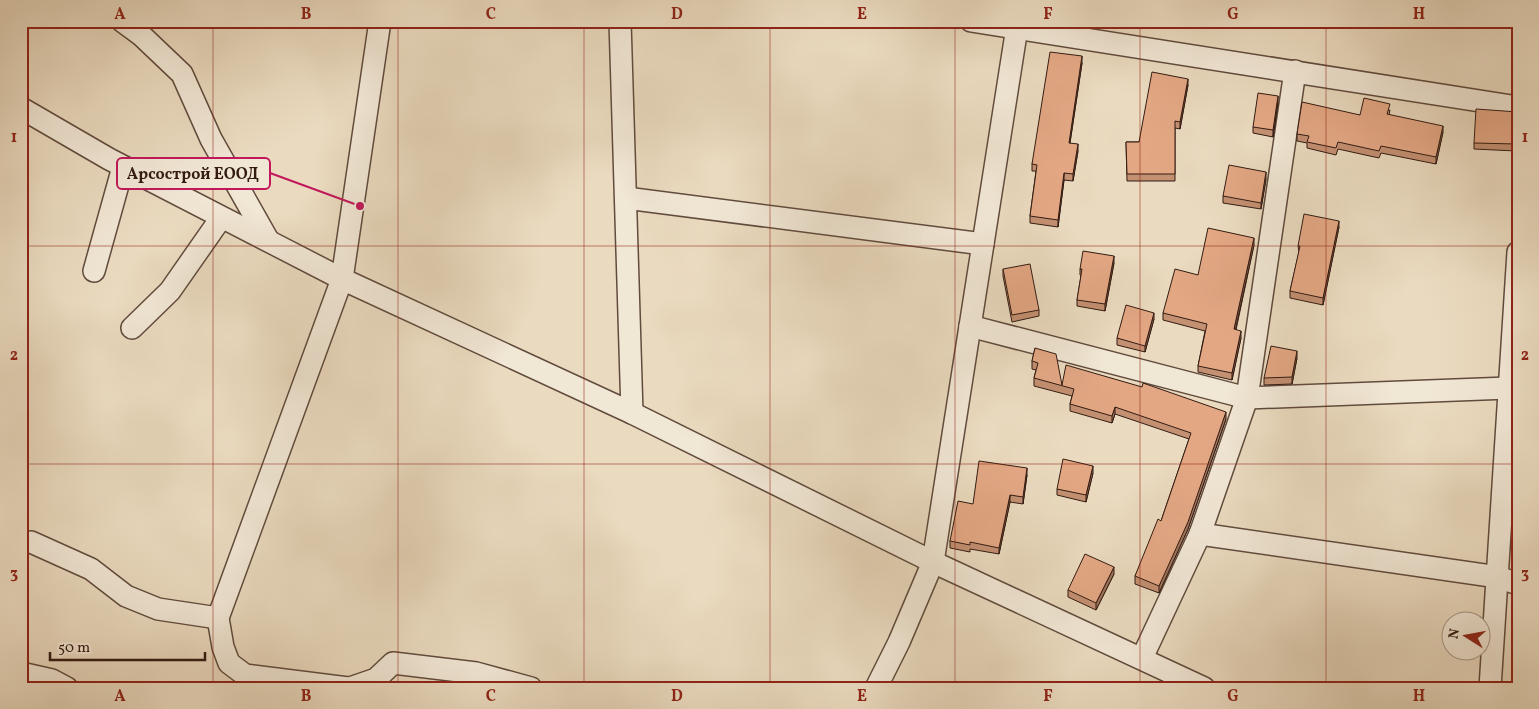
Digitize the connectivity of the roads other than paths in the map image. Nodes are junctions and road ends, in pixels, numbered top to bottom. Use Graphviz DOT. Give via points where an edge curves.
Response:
graph roads {
  1 [pos="122,21"];
  2 [pos="380,21"];
  3 [pos="620,21"];
  4 [pos="971,21"];
  5 [pos="1018,25"];
  6 [pos="1295,71"];
  7 [pos="1518,107"];
  8 [pos="21,108"];
  9 [pos="124,167"];
  10 [pos="626,198"];
  11 [pos="221,218"];
  12 [pos="268,240"];
  13 [pos="983,244"];
  14 [pos="1518,252"];
  15 [pos="94,271"];
  16 [pos="342,279"];
  17 [pos="970,326"];
  18 [pos="132,328"];
  19 [pos="1515,337"];
  20 [pos="1508,388"];
  21 [pos="1247,398"];
  22 [pos="632,413"];
  23 [pos="1510,461"];
  24 [pos="1200,534"];
  25 [pos="31,542"];
  26 [pos="933,562"];
  27 [pos="1498,577"];
  28 [pos="1518,584"];
  29 [pos="218,618"];
  30 [pos="900,642"];
  31 [pos="1142,658"];
  32 [pos="21,673"];
  33 [pos="253,682"];
  34 [pos="67,688"];
  35 [pos="349,688"];
  36 [pos="531,688"];
  37 [pos="876,688"];
  38 [pos="893,688"];
  39 [pos="1204,688"];
  40 [pos="1490,688"];
  1 -- 12 [label="street" via="182,74 211,138"];
  2 -- 16 [label="street"];
  3 -- 10 [label="street"];
  4 -- 5 [label="street"];
  5 -- 6 [label="street"];
  5 -- 13 [label="street"];
  6 -- 7 [label="street"];
  6 -- 21 [label="street"];
  8 -- 9 [label="street"];
  9 -- 11 [label="street"];
  9 -- 15 [label="street"];
  10 -- 13 [label="street"];
  10 -- 22 [label="street"];
  11 -- 12 [label="street"];
  11 -- 18 [label="street" via="170,291"];
  12 -- 16 [label="street"];
  13 -- 17 [label="street"];
  14 -- 19 [label="street"];
  16 -- 22 [label="street"];
  16 -- 29 [label="street"];
  17 -- 21 [label="street"];
  17 -- 26 [label="street"];
  19 -- 20 [label="street"];
  20 -- 21 [label="street"];
  20 -- 23 [label="street"];
  21 -- 24 [label="street"];
  22 -- 26 [label="street"];
  23 -- 27 [label="street"];
  24 -- 27 [label="street"];
  24 -- 31 [label="street"];
  25 -- 29 [label="street" via="91,569 126,596 158,609"];
  26 -- 30 [label="street"];
  26 -- 31 [label="street"];
  27 -- 28 [label="street"];
  27 -- 40 [label="street"];
  29 -- 33 [label="street" via="229,663"];
  30 -- 37 [label="street"];
  30 -- 38 [label="street"];
  31 -- 39 [label="street"];
  32 -- 34 [label="street" via="52,680"];
  33 -- 35 [label="street"];
  35 -- 36 [label="street" via="376,679 393,663 476,673"];
}
